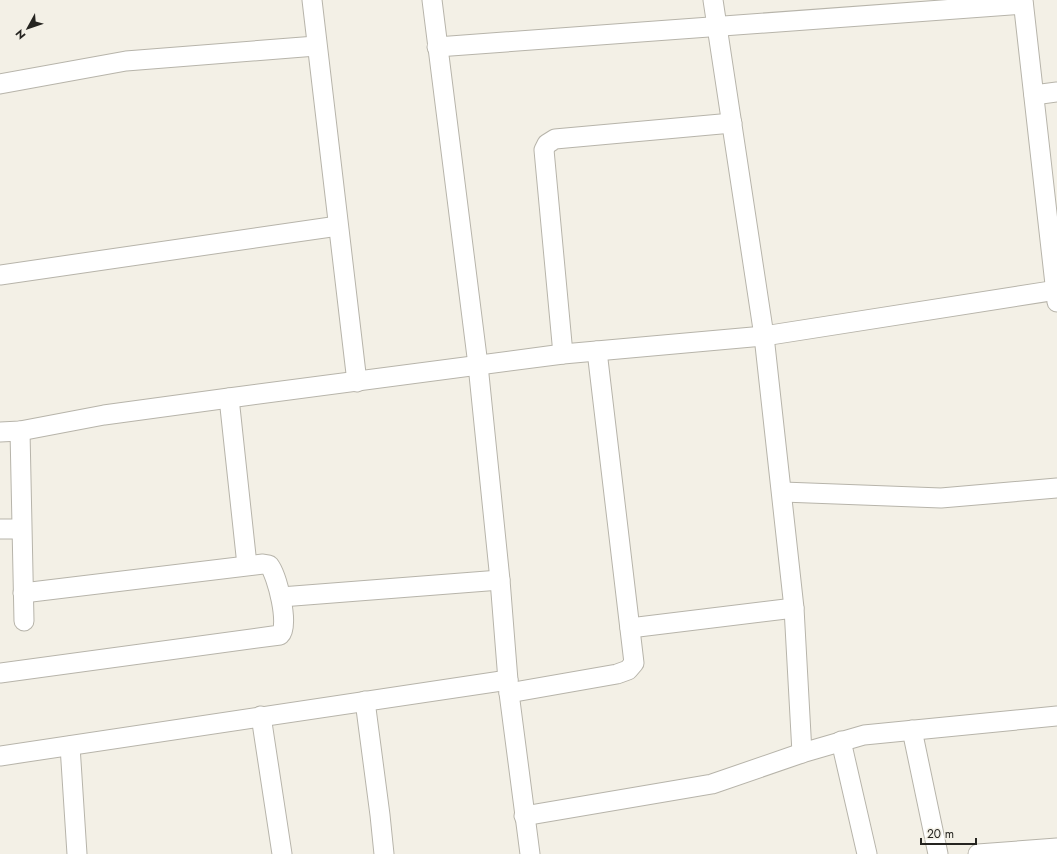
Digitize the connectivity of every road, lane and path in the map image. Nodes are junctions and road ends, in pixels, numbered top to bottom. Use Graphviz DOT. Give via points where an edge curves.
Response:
graph roads {
  1 [pos="312,0"];
  2 [pos="432,0"];
  3 [pos="713,0"];
  4 [pos="1023,2"];
  5 [pos="718,26"];
  6 [pos="316,46"];
  7 [pos="437,47"];
  8 [pos="0,84"];
  9 [pos="1057,92"];
  10 [pos="1034,95"];
  11 [pos="732,124"];
  12 [pos="338,226"];
  13 [pos="0,275"];
  14 [pos="1056,294"];
  15 [pos="764,336"];
  16 [pos="597,351"];
  17 [pos="563,354"];
  18 [pos="478,365"];
  19 [pos="357,382"];
  20 [pos="229,398"];
  21 [pos="20,431"];
  22 [pos="0,432"];
  23 [pos="1057,488"];
  24 [pos="782,492"];
  25 [pos="0,529"];
  26 [pos="21,529"];
  27 [pos="247,565"];
  28 [pos="500,580"];
  29 [pos="23,593"];
  30 [pos="281,597"];
  31 [pos="794,608"];
  32 [pos="24,621"];
  33 [pos="630,628"];
  34 [pos="0,673"];
  35 [pos="508,686"];
  36 [pos="365,701"];
  37 [pos="262,716"];
  38 [pos="1057,716"];
  39 [pos="912,730"];
  40 [pos="841,741"];
  41 [pos="70,746"];
  42 [pos="802,753"];
  43 [pos="0,756"];
  44 [pos="524,816"];
  45 [pos="1057,848"];
  46 [pos="77,854"];
  47 [pos="282,854"];
  48 [pos="384,854"];
  49 [pos="530,854"];
  50 [pos="867,854"];
  51 [pos="938,854"];
  52 [pos="978,854"];
  1 -- 6 [label="street"];
  2 -- 7 [label="street"];
  3 -- 5 [label="street"];
  4 -- 5 [label="street"];
  4 -- 10 [label="street"];
  5 -- 7 [label="street"];
  5 -- 11 [label="street"];
  6 -- 8 [label="street" via="126,61"];
  6 -- 12 [label="street"];
  7 -- 18 [label="street"];
  9 -- 10 [label="street"];
  10 -- 14 [label="street"];
  11 -- 15 [label="street"];
  11 -- 17 [label="street" via="556,139 547,144 544,150"];
  12 -- 13 [label="street"];
  12 -- 19 [label="street"];
  14 -- 15 [label="street"];
  15 -- 16 [label="street"];
  15 -- 24 [label="street"];
  16 -- 17 [label="street"];
  16 -- 33 [label="street"];
  17 -- 18 [label="street"];
  18 -- 19 [label="street"];
  18 -- 28 [label="street"];
  19 -- 20 [label="street"];
  20 -- 21 [label="street" via="104,415"];
  20 -- 27 [label="street"];
  21 -- 22 [label="street"];
  21 -- 26 [label="street"];
  23 -- 24 [label="street" via="941,498"];
  24 -- 31 [label="street"];
  25 -- 26 [label="street"];
  26 -- 29 [label="street"];
  27 -- 29 [label="street"];
  27 -- 30 [label="street" via="269,565 273,569"];
  28 -- 30 [label="street"];
  28 -- 35 [label="street"];
  29 -- 32 [label="street"];
  30 -- 34 [label="street" via="284,628 280,635"];
  31 -- 33 [label="street"];
  31 -- 42 [label="street"];
  33 -- 35 [label="street" via="634,663 628,670 617,674"];
  35 -- 36 [label="street"];
  35 -- 44 [label="street"];
  36 -- 37 [label="street"];
  36 -- 48 [label="street"];
  37 -- 41 [label="street"];
  37 -- 47 [label="street"];
  38 -- 39 [label="street"];
  39 -- 40 [label="street" via="864,735"];
  39 -- 51 [label="street"];
  40 -- 42 [label="street"];
  40 -- 50 [label="street"];
  41 -- 43 [label="street"];
  41 -- 46 [label="street"];
  42 -- 44 [label="street" via="712,784"];
  44 -- 49 [label="street"];
  45 -- 52 [label="street"];
}
